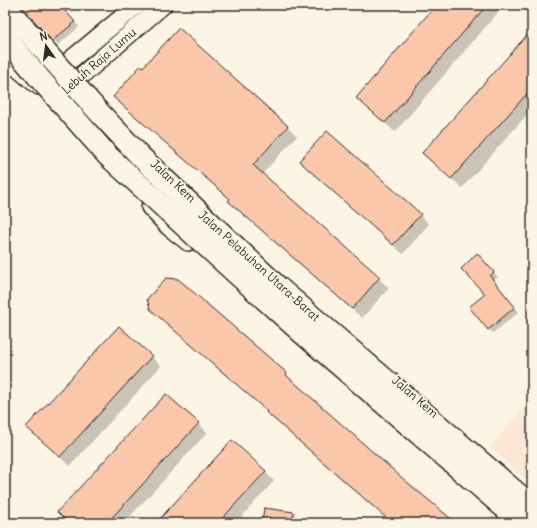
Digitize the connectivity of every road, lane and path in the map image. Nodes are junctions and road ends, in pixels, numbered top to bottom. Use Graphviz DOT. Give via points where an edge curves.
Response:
graph roads {
  1 [pos="11,5"];
  2 [pos="137,5"];
  3 [pos="164,5"];
  4 [pos="5,6"];
  5 [pos="5,37"];
  6 [pos="5,55"];
  7 [pos="63,65"];
  8 [pos="76,80"];
  9 [pos="39,86"];
  10 [pos="54,101"];
  11 [pos="532,499"];
  12 [pos="532,506"];
  13 [pos="508,523"];
  14 [pos="522,523"];
  1 -- 7 [label="street, Jalan Kem"];
  2 -- 7 [label="street, Lebuh Raja Lumu"];
  3 -- 8 [label="street, Lebuh Raja Lumu"];
  4 -- 12 [label="main road, Jalan Pelabuhan Utara-Barat, bridge" via="141,157 278,286"];
  5 -- 14 [label="main road, Jalan Pelabuhan Utara-Barat, bridge" via="108,156 284,317"];
  6 -- 9 [label="street" via="14,66"];
  7 -- 8 [label="street, Jalan Kem"];
  7 -- 9 [label="street, Lebuh Raja Lumu"];
  8 -- 10 [label="street, Lebuh Raja Lumu"];
  8 -- 11 [label="street, Jalan Kem" via="132,142 204,210"];
  9 -- 10 [label="street"];
  10 -- 13 [label="street" via="104,162 169,227"];
}
